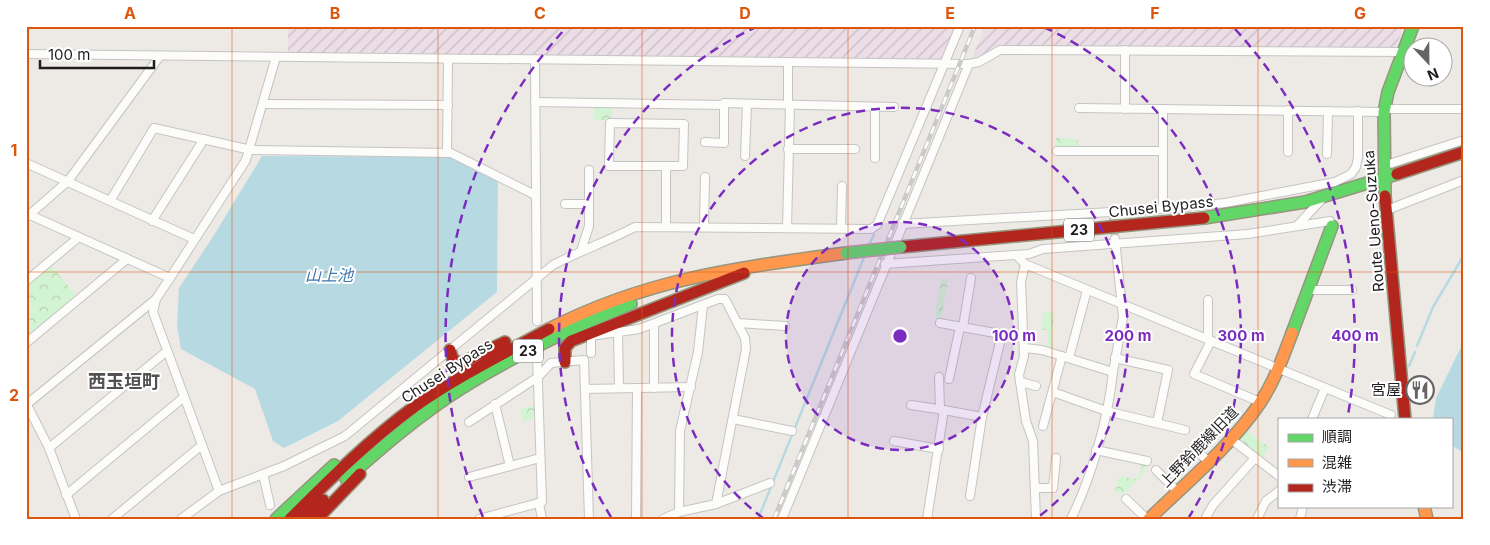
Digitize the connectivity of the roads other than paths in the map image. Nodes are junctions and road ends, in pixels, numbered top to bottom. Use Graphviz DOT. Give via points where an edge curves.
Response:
graph roads {
  1 [pos="960,26"];
  2 [pos="1413,26"];
  3 [pos="1409,38"];
  4 [pos="1125,50"];
  5 [pos="1402,52"];
  6 [pos="26,54"];
  7 [pos="160,56"];
  8 [pos="276,57"];
  9 [pos="1402,57"];
  10 [pos="448,60"];
  11 [pos="535,60"];
  12 [pos="788,62"];
  13 [pos="946,64"];
  14 [pos="969,64"];
  15 [pos="535,102"];
  16 [pos="263,104"];
  17 [pos="747,104"];
  18 [pos="448,105"];
  19 [pos="724,105"];
  20 [pos="789,105"];
  21 [pos="875,107"];
  22 [pos="894,107"];
  23 [pos="1079,108"];
  24 [pos="1124,108"];
  25 [pos="1163,109"];
  26 [pos="1464,109"];
  27 [pos="1288,110"];
  28 [pos="1385,110"];
  29 [pos="1328,111"];
  30 [pos="1358,111"];
  31 [pos="204,139"];
  32 [pos="1464,140"];
  33 [pos="705,142"];
  34 [pos="788,149"];
  35 [pos="854,149"];
  36 [pos="251,150"];
  37 [pos="1057,151"];
  38 [pos="1162,151"];
  39 [pos="447,152"];
  40 [pos="1288,152"];
  41 [pos="1464,152"];
  42 [pos="1328,154"];
  43 [pos="745,156"];
  44 [pos="875,158"];
  45 [pos="26,163"];
  46 [pos="666,166"];
  47 [pos="1384,166"];
  48 [pos="588,170"];
  49 [pos="705,177"];
  50 [pos="1383,180"];
  51 [pos="1464,180"];
  52 [pos="68,181"];
  53 [pos="842,186"];
  54 [pos="535,195"];
  55 [pos="1324,197"];
  56 [pos="110,201"];
  57 [pos="564,204"];
  58 [pos="589,204"];
  59 [pos="1163,209"];
  60 [pos="1387,210"];
  61 [pos="28,216"];
  62 [pos="152,220"];
  63 [pos="902,224"];
  64 [pos="666,226"];
  65 [pos="704,226"];
  66 [pos="1297,226"];
  67 [pos="1332,226"];
  68 [pos="787,228"];
  69 [pos="841,228"];
  70 [pos="79,237"];
  71 [pos="194,239"];
  72 [pos="1115,242"];
  73 [pos="581,251"];
  74 [pos="1016,254"];
  75 [pos="127,259"];
  76 [pos="793,260"];
  77 [pos="885,264"];
  78 [pos="1025,264"];
  79 [pos="754,269"];
  80 [pos="170,278"];
  81 [pos="971,278"];
  82 [pos="536,279"];
  83 [pos="26,281"];
  84 [pos="1087,290"];
  85 [pos="1310,290"];
  86 [pos="1352,290"];
  87 [pos="624,296"];
  88 [pos="156,299"];
  89 [pos="1208,300"];
  90 [pos="1122,303"];
  91 [pos="703,306"];
  92 [pos="536,321"];
  93 [pos="738,323"];
  94 [pos="940,323"];
  95 [pos="654,324"];
  96 [pos="785,326"];
  97 [pos="961,327"];
  98 [pos="618,332"];
  99 [pos="1002,334"];
  100 [pos="1024,338"];
  101 [pos="1210,340"];
  102 [pos="26,343"];
  103 [pos="1024,348"];
  104 [pos="450,350"];
  105 [pos="167,351"];
  106 [pos="591,353"];
  107 [pos="537,354"];
  108 [pos="1066,357"];
  109 [pos="1115,358"];
  110 [pos="565,362"];
  111 [pos="1278,368"];
  112 [pos="1113,372"];
  113 [pos="538,377"];
  114 [pos="940,377"];
  115 [pos="949,379"];
  116 [pos="1020,382"];
  117 [pos="1036,386"];
  118 [pos="691,387"];
  119 [pos="619,388"];
  120 [pos="636,388"];
  121 [pos="654,388"];
  122 [pos="1325,388"];
  123 [pos="585,389"];
  124 [pos="1053,392"];
  125 [pos="184,397"];
  126 [pos="1260,402"];
  127 [pos="27,403"];
  128 [pos="495,404"];
  129 [pos="911,405"];
  130 [pos="942,410"];
  131 [pos="1106,411"];
  132 [pos="29,414"];
  133 [pos="1405,416"];
  134 [pos="982,417"];
  135 [pos="1389,417"];
  136 [pos="1312,418"];
  137 [pos="733,419"];
  138 [pos="469,422"];
  139 [pos="1157,423"];
  140 [pos="1043,426"];
  141 [pos="1185,430"];
  142 [pos="792,431"];
  143 [pos="383,432"];
  144 [pos="397,436"];
  145 [pos="1231,439"];
  146 [pos="894,442"];
  147 [pos="202,445"];
  148 [pos="49,448"];
  149 [pos="939,449"];
  150 [pos="1096,450"];
  151 [pos="1192,451"];
  152 [pos="540,458"];
  153 [pos="1056,458"];
  154 [pos="1255,458"];
  155 [pos="1148,461"];
  156 [pos="1208,461"];
  157 [pos="510,466"];
  158 [pos="1156,470"];
  159 [pos="263,474"];
  160 [pos="1278,475"];
  161 [pos="469,477"];
  162 [pos="770,483"];
  163 [pos="1035,488"];
  164 [pos="219,491"];
  165 [pos="1177,492"];
  166 [pos="1278,492"];
  167 [pos="66,495"];
  168 [pos="970,496"];
  169 [pos="1126,499"];
  170 [pos="539,503"];
  171 [pos="270,504"];
  172 [pos="716,504"];
  173 [pos="679,512"];
  174 [pos="76,519"];
  175 [pos="112,519"];
  176 [pos="181,519"];
  177 [pos="276,519"];
  178 [pos="290,519"];
  179 [pos="304,519"];
  180 [pos="318,519"];
  181 [pos="478,519"];
  182 [pos="542,519"];
  183 [pos="590,519"];
  184 [pos="636,519"];
  185 [pos="663,519"];
  186 [pos="782,519"];
  187 [pos="927,519"];
  188 [pos="1036,519"];
  189 [pos="1072,519"];
  190 [pos="1148,519"];
  191 [pos="1205,519"];
  192 [pos="1257,519"];
  1 -- 13 [label="street"];
  2 -- 3 [label="main road, Route Ueno-Suzuka"];
  4 -- 5 [label="street"];
  4 -- 14 [label="street" via="1000,50 984,60"];
  4 -- 24 [label="street"];
  6 -- 7 [label="street"];
  7 -- 8 [label="street"];
  7 -- 52 [label="street"];
  8 -- 10 [label="street"];
  8 -- 16 [label="street"];
  9 -- 28 [label="main road, Route Ueno-Suzuka" via="1388,92"];
  10 -- 11 [label="street"];
  10 -- 18 [label="street"];
  11 -- 12 [label="street"];
  11 -- 15 [label="street"];
  12 -- 13 [label="street"];
  12 -- 20 [label="street"];
  13 -- 14 [label="street"];
  13 -- 69 [label="street" via="878,225 871,229"];
  14 -- 63 [label="street"];
  15 -- 19 [label="street"];
  15 -- 54 [label="street"];
  16 -- 18 [label="street"];
  16 -- 36 [label="street"];
  17 -- 19 [label="street"];
  17 -- 20 [label="street"];
  17 -- 43 [label="street"];
  18 -- 39 [label="street"];
  19 -- 33 [label="street" via="724,143"];
  20 -- 21 [label="street"];
  20 -- 34 [label="street"];
  21 -- 22 [label="street"];
  21 -- 44 [label="street"];
  23 -- 24 [label="street"];
  24 -- 25 [label="street"];
  25 -- 27 [label="street"];
  25 -- 38 [label="street"];
  26 -- 28 [label="street"];
  27 -- 29 [label="street"];
  27 -- 40 [label="street"];
  28 -- 30 [label="street"];
  28 -- 47 [label="main road, Route Ueno-Suzuka"];
  29 -- 30 [label="street"];
  29 -- 42 [label="street"];
  30 -- 59 [label="street" via="1358,157 1351,174 1344,179 1281,194"];
  31 -- 36 [label="street"];
  31 -- 56 [label="street" via="154,128"];
  31 -- 62 [label="street"];
  32 -- 47 [label="street"];
  34 -- 35 [label="street"];
  34 -- 68 [label="street"];
  36 -- 39 [label="street"];
  36 -- 71 [label="street"];
  37 -- 38 [label="street"];
  38 -- 59 [label="street"];
  39 -- 54 [label="street"];
  41 -- 50 [label="main road, Chusei Bypass / 23"];
  45 -- 52 [label="street"];
  46 -- 46 [label="street" via="609,166 610,123 684,124 683,166"];
  46 -- 64 [label="street"];
  47 -- 50 [label="main road, Route Ueno-Suzuka"];
  48 -- 58 [label="street"];
  49 -- 65 [label="street"];
  50 -- 55 [label="main road, Chusei Bypass / 23"];
  50 -- 60 [label="main road, Route Ueno-Suzuka"];
  51 -- 60 [label="street"];
  52 -- 56 [label="street"];
  52 -- 61 [label="street"];
  53 -- 69 [label="street"];
  54 -- 82 [label="street"];
  55 -- 66 [label="street"];
  55 -- 76 [label="main road, Chusei Bypass / 23, bridge" via="1229,215"];
  56 -- 62 [label="street"];
  57 -- 58 [label="street"];
  58 -- 73 [label="street" via="589,226"];
  59 -- 63 [label="street"];
  60 -- 133 [label="main road, Route Ueno-Suzuka"];
  61 -- 70 [label="street"];
  62 -- 71 [label="street"];
  63 -- 77 [label="street"];
  64 -- 65 [label="street"];
  64 -- 73 [label="street" via="635,226 606,243"];
  65 -- 68 [label="street"];
  66 -- 67 [label="street" via="1330,221"];
  66 -- 72 [label="street" via="1248,234"];
  67 -- 85 [label="main road, 上野鈴鹿線旧道"];
  68 -- 69 [label="street"];
  70 -- 75 [label="street"];
  70 -- 83 [label="street"];
  71 -- 80 [label="street"];
  72 -- 74 [label="street"];
  72 -- 90 [label="street"];
  73 -- 82 [label="street" via="553,265"];
  74 -- 77 [label="street"];
  74 -- 78 [label="street"];
  75 -- 80 [label="street"];
  75 -- 102 [label="street"];
  76 -- 79 [label="main road, Chusei Bypass / 23"];
  76 -- 87 [label="main road, Chusei Bypass / 23" via="691,277"];
  77 -- 186 [label="street"];
  78 -- 84 [label="street"];
  78 -- 100 [label="street" via="1021,282"];
  79 -- 110 [label="main road" via="571,341 564,350"];
  79 -- 144 [label="main road, Chusei Bypass / 23" via="685,285 579,325 460,389"];
  80 -- 88 [label="street"];
  81 -- 97 [label="street"];
  82 -- 92 [label="street"];
  82 -- 104 [label="street"];
  84 -- 90 [label="street"];
  84 -- 108 [label="street"];
  85 -- 86 [label="street"];
  85 -- 111 [label="main road, 上野鈴鹿線旧道"];
  87 -- 104 [label="main road" via="548,320 460,363 453,360"];
  87 -- 143 [label="main road, Chusei Bypass / 23" via="580,313 479,366"];
  88 -- 105 [label="street" via="154,312"];
  88 -- 127 [label="street"];
  89 -- 101 [label="street"];
  90 -- 101 [label="street"];
  90 -- 109 [label="street"];
  91 -- 93 [label="street" via="725,299"];
  91 -- 95 [label="street"];
  91 -- 118 [label="street"];
  93 -- 96 [label="street"];
  93 -- 137 [label="street" via="746,349"];
  94 -- 97 [label="street"];
  95 -- 98 [label="street"];
  95 -- 121 [label="street"];
  97 -- 99 [label="street"];
  97 -- 115 [label="street"];
  98 -- 106 [label="street" via="591,336"];
  98 -- 119 [label="street"];
  99 -- 100 [label="street"];
  99 -- 134 [label="street"];
  100 -- 103 [label="street"];
  101 -- 111 [label="street"];
  101 -- 126 [label="street" via="1194,374"];
  103 -- 108 [label="street"];
  103 -- 116 [label="street"];
  104 -- 159 [label="street" via="345,436"];
  105 -- 125 [label="street"];
  105 -- 148 [label="street"];
  107 -- 113 [label="street"];
  108 -- 112 [label="street"];
  108 -- 124 [label="street"];
  109 -- 112 [label="street"];
  109 -- 139 [label="street" via="1168,370"];
  110 -- 113 [label="street" via="551,363"];
  110 -- 123 [label="street" via="584,360"];
  111 -- 122 [label="street"];
  111 -- 126 [label="main road, 上野鈴鹿線旧道"];
  112 -- 131 [label="street"];
  113 -- 128 [label="street"];
  113 -- 152 [label="street"];
  114 -- 130 [label="street"];
  116 -- 117 [label="street"];
  116 -- 163 [label="street" via="1026,421 1033,441"];
  118 -- 121 [label="street"];
  118 -- 173 [label="street" via="680,431"];
  119 -- 120 [label="street"];
  119 -- 123 [label="street"];
  120 -- 121 [label="street"];
  120 -- 184 [label="street"];
  122 -- 135 [label="street"];
  122 -- 136 [label="street"];
  123 -- 183 [label="street"];
  124 -- 131 [label="street"];
  124 -- 140 [label="street"];
  125 -- 147 [label="street"];
  125 -- 167 [label="street"];
  126 -- 145 [label="main road, 上野鈴鹿線旧道"];
  127 -- 132 [label="street"];
  128 -- 138 [label="street"];
  128 -- 157 [label="street"];
  129 -- 130 [label="street"];
  130 -- 134 [label="street"];
  130 -- 149 [label="street"];
  131 -- 139 [label="street"];
  131 -- 150 [label="street"];
  132 -- 148 [label="street"];
  133 -- 135 [label="street"];
  134 -- 168 [label="street"];
  137 -- 142 [label="street"];
  137 -- 172 [label="street"];
  139 -- 141 [label="street"];
  143 -- 177 [label="main road" via="344,456"];
  143 -- 178 [label="main road, Chusei Bypass / 23"];
  144 -- 179 [label="main road, Chusei Bypass / 23"];
  144 -- 180 [label="main road"];
  145 -- 154 [label="street"];
  145 -- 156 [label="main road, 上野鈴鹿線旧道"];
  146 -- 149 [label="street"];
  147 -- 164 [label="street"];
  147 -- 175 [label="street"];
  148 -- 167 [label="street"];
  149 -- 187 [label="street"];
  150 -- 155 [label="street"];
  150 -- 189 [label="street"];
  151 -- 156 [label="street"];
  152 -- 157 [label="street"];
  152 -- 170 [label="street" via="542,502"];
  153 -- 163 [label="street" via="1053,488"];
  154 -- 160 [label="street"];
  154 -- 191 [label="street" via="1213,505"];
  156 -- 165 [label="main road, 上野鈴鹿線旧道"];
  157 -- 161 [label="street"];
  158 -- 165 [label="street"];
  159 -- 164 [label="street"];
  159 -- 171 [label="street"];
  162 -- 172 [label="street"];
  163 -- 188 [label="street"];
  164 -- 176 [label="street"];
  165 -- 190 [label="main road, 上野鈴鹿線旧道"];
  166 -- 192 [label="street" via="1266,501"];
  167 -- 174 [label="street"];
  169 -- 190 [label="street"];
  170 -- 181 [label="street"];
  170 -- 182 [label="street"];
  172 -- 173 [label="street"];
  173 -- 185 [label="street"];
}
